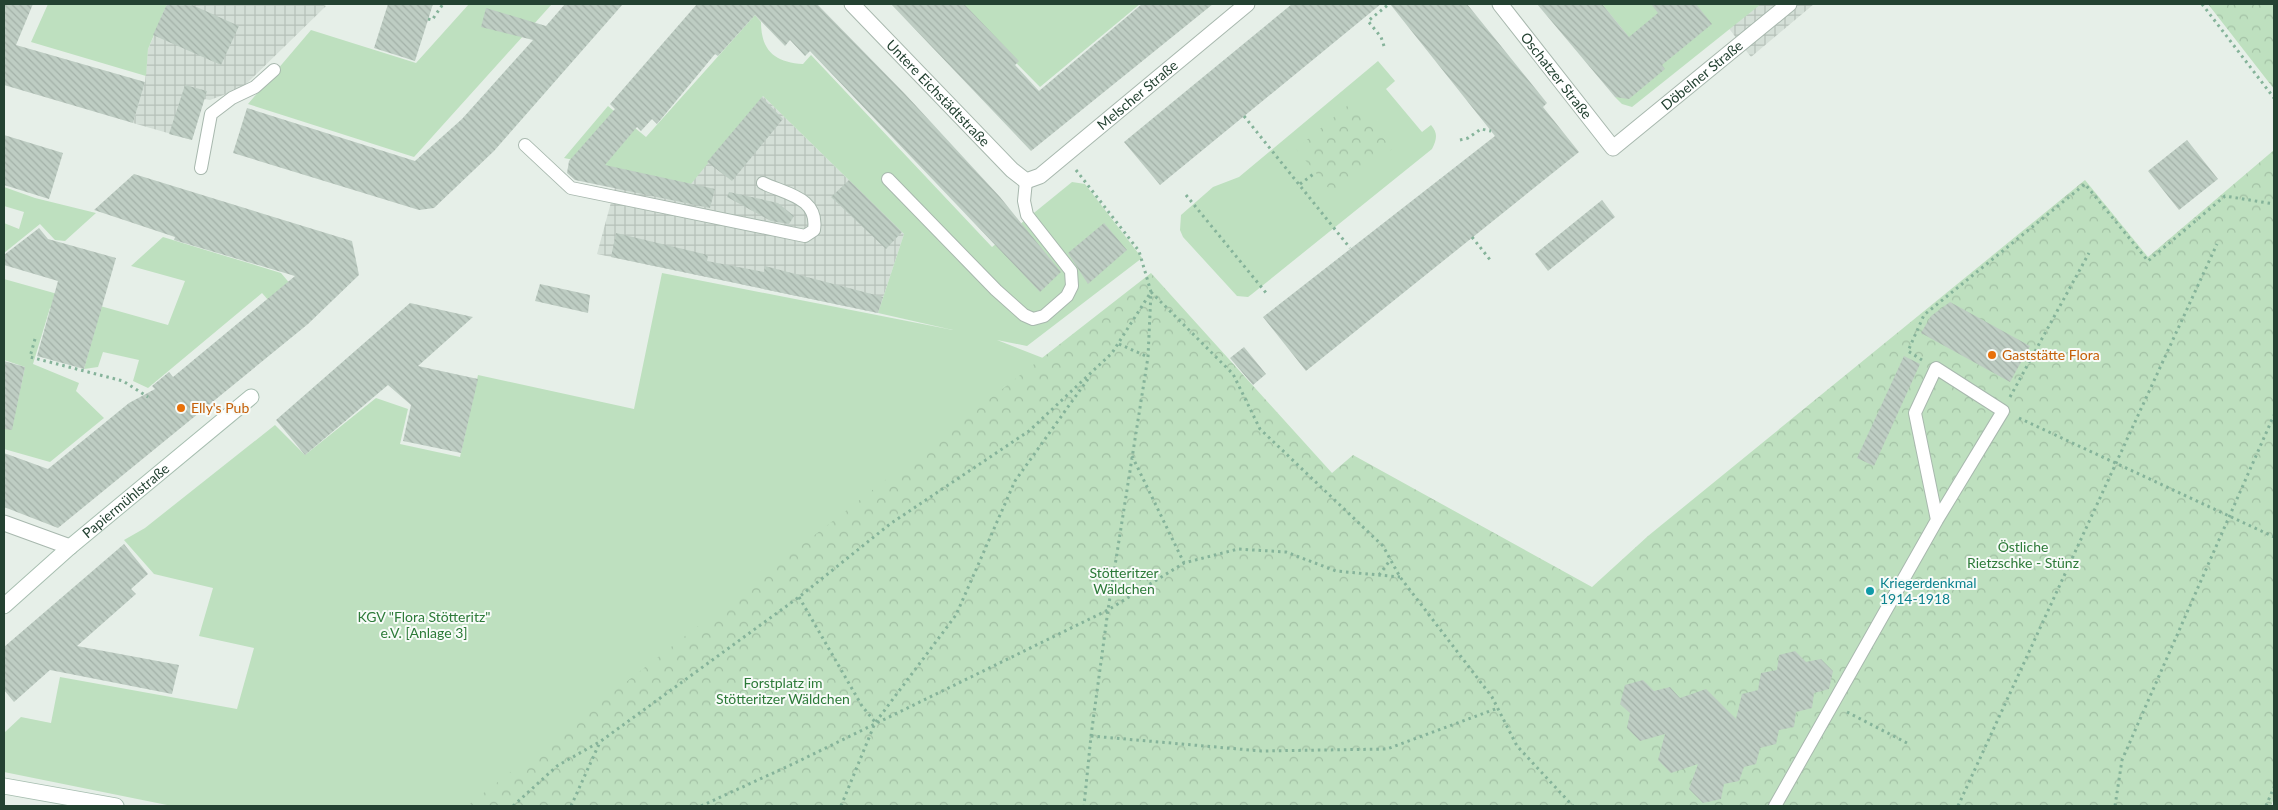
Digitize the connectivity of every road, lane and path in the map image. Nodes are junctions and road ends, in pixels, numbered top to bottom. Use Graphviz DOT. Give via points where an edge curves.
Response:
graph roads {
  1 [pos="443,4"];
  2 [pos="852,4"];
  3 [pos="1247,4"];
  4 [pos="1389,4"];
  5 [pos="1500,4"];
  6 [pos="1789,4"];
  7 [pos="2202,4"];
  8 [pos="428,19"];
  9 [pos="1384,46"];
  10 [pos="274,70"];
  11 [pos="2274,98"];
  12 [pos="1244,116"];
  13 [pos="1491,131"];
  14 [pos="1460,140"];
  15 [pos="525,145"];
  16 [pos="1613,148"];
  17 [pos="1064,154"];
  18 [pos="201,168"];
  19 [pos="1315,173"];
  20 [pos="888,180"];
  21 [pos="1026,181"];
  22 [pos="763,184"];
  23 [pos="1300,184"];
  24 [pos="1186,195"];
  25 [pos="2274,204"];
  26 [pos="1472,237"];
  27 [pos="2217,244"];
  28 [pos="1350,248"];
  29 [pos="2089,253"];
  30 [pos="1491,261"];
  31 [pos="1151,292"];
  32 [pos="1267,294"];
  33 [pos="35,339"];
  34 [pos="1119,344"];
  35 [pos="1908,351"];
  36 [pos="1148,357"];
  37 [pos="1092,373"];
  38 [pos="148,397"];
  39 [pos="251,397"];
  40 [pos="2003,410"];
  41 [pos="2274,415"];
  42 [pos="1132,456"];
  43 [pos="2115,463"];
  44 [pos="2229,516"];
  45 [pos="1938,520"];
  46 [pos="4,523"];
  47 [pos="2274,537"];
  48 [pos="70,547"];
  49 [pos="1391,559"];
  50 [pos="1184,564"];
  51 [pos="1378,575"];
  52 [pos="1400,577"];
  53 [pos="800,597"];
  54 [pos="4,606"];
  55 [pos="1108,610"];
  56 [pos="1833,704"];
  57 [pos="1498,708"];
  58 [pos="876,723"];
  59 [pos="1091,736"];
  60 [pos="601,741"];
  61 [pos="1907,744"];
  62 [pos="4,786"];
  63 [pos="2274,787"];
  64 [pos="116,806"];
  65 [pos="513,806"];
  66 [pos="571,806"];
  67 [pos="701,806"];
  68 [pos="841,806"];
  69 [pos="1084,806"];
  70 [pos="1573,806"];
  71 [pos="1775,806"];
  72 [pos="1958,806"];
  73 [pos="2116,806"];
  74 [pos="2266,806"];
  1 -- 8 [label="path" via="432,20"];
  2 -- 21 [label="street, Untere Eichstädtstraße"];
  3 -- 17 [label="street, Melscher Straße"];
  4 -- 9 [label="path" via="1368,21"];
  5 -- 16 [label="street, Oschatzer Straße"];
  6 -- 16 [label="street, Döbelner Straße"];
  7 -- 11 [label="path"];
  10 -- 18 [label="lane" via="255,87 232,98 211,114"];
  12 -- 23 [label="path"];
  13 -- 14 [label="path" via="1481,129"];
  15 -- 22 [label="lane" via="571,188 805,236 814,230 814,216 804,202 797,196"];
  17 -- 21 [label="street, Melscher Straße" via="1040,176"];
  17 -- 31 [label="path" via="1139,251"];
  19 -- 23 [label="path"];
  20 -- 21 [label="lane" via="996,290 1033,319 1044,316 1067,296 1072,286 1071,271 1027,215 1024,201"];
  23 -- 28 [label="path"];
  24 -- 32 [label="path"];
  25 -- 35 [label="path" via="2225,196 2148,261 2085,184 1924,315"];
  26 -- 30 [label="path"];
  27 -- 43 [label="path"];
  29 -- 40 [label="path"];
  31 -- 34 [label="path"];
  31 -- 36 [label="path"];
  31 -- 49 [label="path" via="1233,374 1260,429 1383,546"];
  33 -- 38 [label="path" via="30,357 123,381"];
  34 -- 36 [label="path"];
  34 -- 37 [label="path"];
  36 -- 42 [label="path"];
  37 -- 53 [label="path" via="1029,431 890,524"];
  37 -- 58 [label="path" via="1015,481 956,615"];
  39 -- 48 [label="street, Papiermühlstraße"];
  40 -- 43 [label="path"];
  40 -- 45 [label="lane"];
  40 -- 45 [label="lane" via="1936,368 1915,414"];
  41 -- 44 [label="path"];
  42 -- 50 [label="path"];
  42 -- 55 [label="path"];
  43 -- 44 [label="path"];
  43 -- 72 [label="path"];
  44 -- 47 [label="path"];
  44 -- 73 [label="path" via="2122,760"];
  45 -- 56 [label="lane"];
  46 -- 48 [label="street"];
  48 -- 54 [label="street, Papiermühlstraße"];
  49 -- 51 [label="path"];
  49 -- 52 [label="path"];
  50 -- 51 [label="path" via="1238,549 1286,552 1336,571"];
  50 -- 55 [label="path"];
  51 -- 52 [label="path"];
  52 -- 57 [label="path"];
  53 -- 58 [label="path" via="862,706"];
  53 -- 60 [label="path"];
  55 -- 58 [label="path"];
  55 -- 59 [label="path"];
  56 -- 61 [label="path"];
  56 -- 71 [label="lane"];
  57 -- 59 [label="path" via="1387,749 1261,751"];
  57 -- 70 [label="path" via="1517,746"];
  58 -- 67 [label="path"];
  58 -- 68 [label="path"];
  59 -- 69 [label="path"];
  60 -- 65 [label="path" via="557,766"];
  60 -- 66 [label="path"];
  62 -- 64 [label="street"];
  63 -- 74 [label="path"];
}
